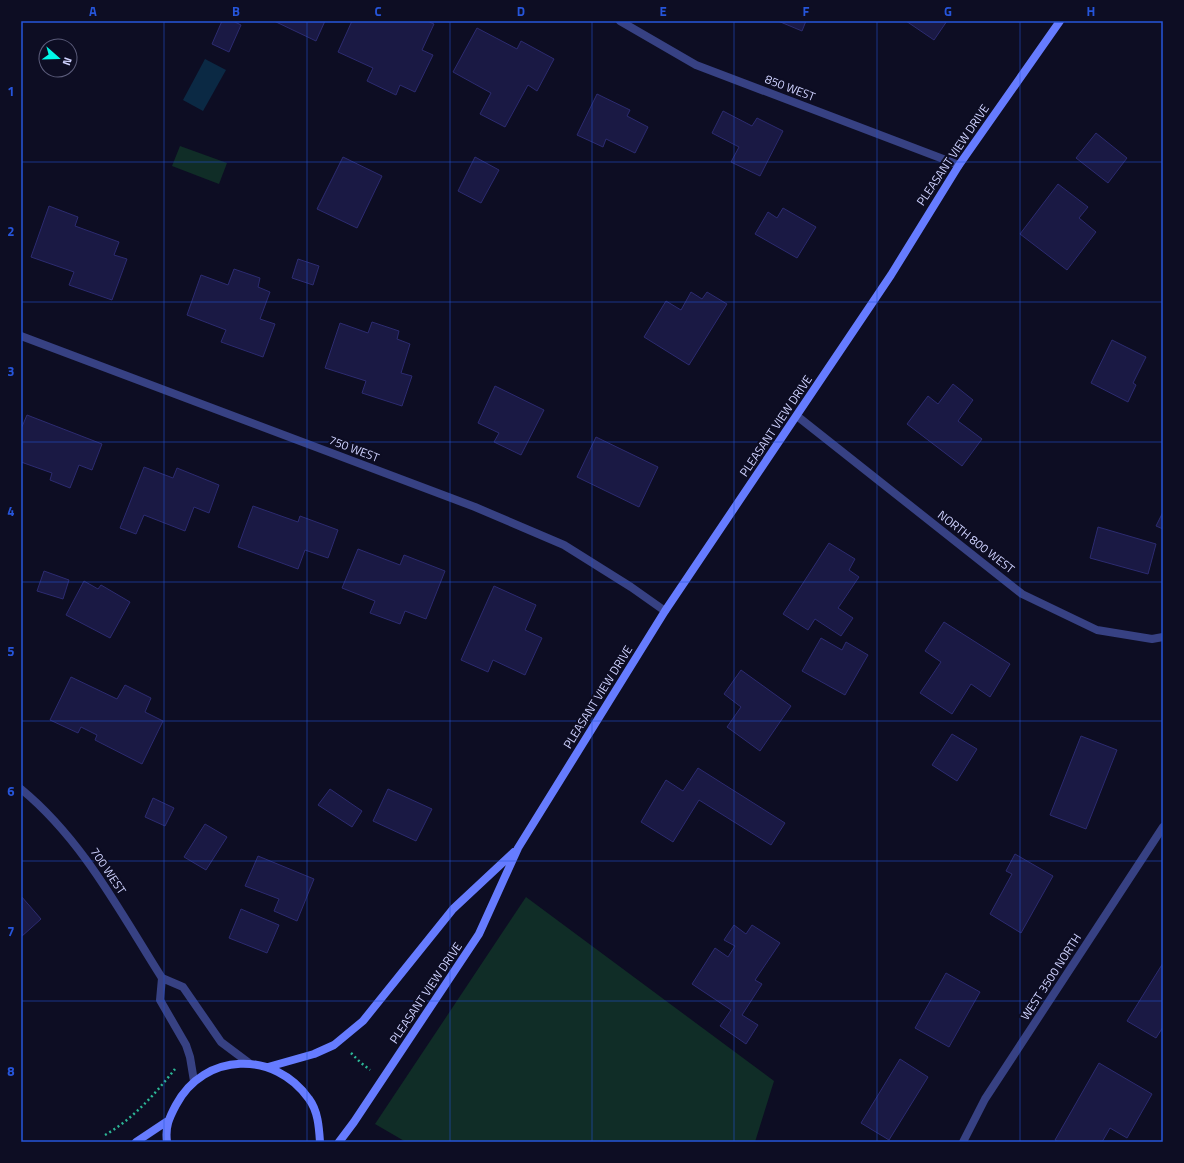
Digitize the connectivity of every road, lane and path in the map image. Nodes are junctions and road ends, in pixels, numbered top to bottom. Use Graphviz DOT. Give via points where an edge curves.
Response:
graph roads {
  1 [pos="620,21"];
  2 [pos="1060,21"];
  3 [pos="959,165"];
  4 [pos="21,336"];
  5 [pos="797,416"];
  6 [pos="665,612"];
  7 [pos="1163,637"];
  8 [pos="21,789"];
  9 [pos="1163,827"];
  10 [pos="518,848"];
  11 [pos="162,978"];
  12 [pos="351,1052"];
  13 [pos="249,1063"];
  14 [pos="179,1064"];
  15 [pos="268,1067"];
  16 [pos="373,1073"];
  17 [pos="194,1081"];
  18 [pos="166,1122"];
  19 [pos="105,1135"];
  20 [pos="136,1142"];
  21 [pos="167,1142"];
  22 [pos="320,1142"];
  23 [pos="338,1142"];
  24 [pos="962,1142"];
  1 -- 3 [label="street, 850 WEST" via="696,65"];
  2 -- 3 [label="main road, PLEASANT VIEW DRIVE"];
  3 -- 5 [label="main road, PLEASANT VIEW DRIVE" via="891,275"];
  4 -- 6 [label="street, 750 WEST" via="475,507 564,546 631,587"];
  5 -- 6 [label="main road, PLEASANT VIEW DRIVE"];
  5 -- 7 [label="street, NORTH 800 WEST" via="1022,594 1097,630 1152,639"];
  6 -- 10 [label="main road, PLEASANT VIEW DRIVE"];
  8 -- 11 [label="street, 700 WEST" via="39,804 87,858"];
  9 -- 24 [label="street, WEST 3500 NORTH" via="985,1098"];
  10 -- 15 [label="main road, PLEASANT VIEW DRIVE" via="453,909 363,1021 334,1045 314,1054"];
  10 -- 23 [label="main road, PLEASANT VIEW DRIVE" via="479,934 354,1122"];
  11 -- 13 [label="street" via="183,987 221,1042"];
  11 -- 17 [label="street" via="160,1000 186,1045"];
  12 -- 16 [label="path"];
  13 -- 15 [label="main road"];
  13 -- 17 [label="main road" via="230,1064 212,1070"];
  14 -- 19 [label="path" via="152,1097 118,1128"];
  15 -- 22 [label="main road" via="291,1079 309,1099 319,1124"];
  17 -- 18 [label="main road" via="180,1096"];
  18 -- 20 [label="main road"];
  18 -- 21 [label="main road"];
}
